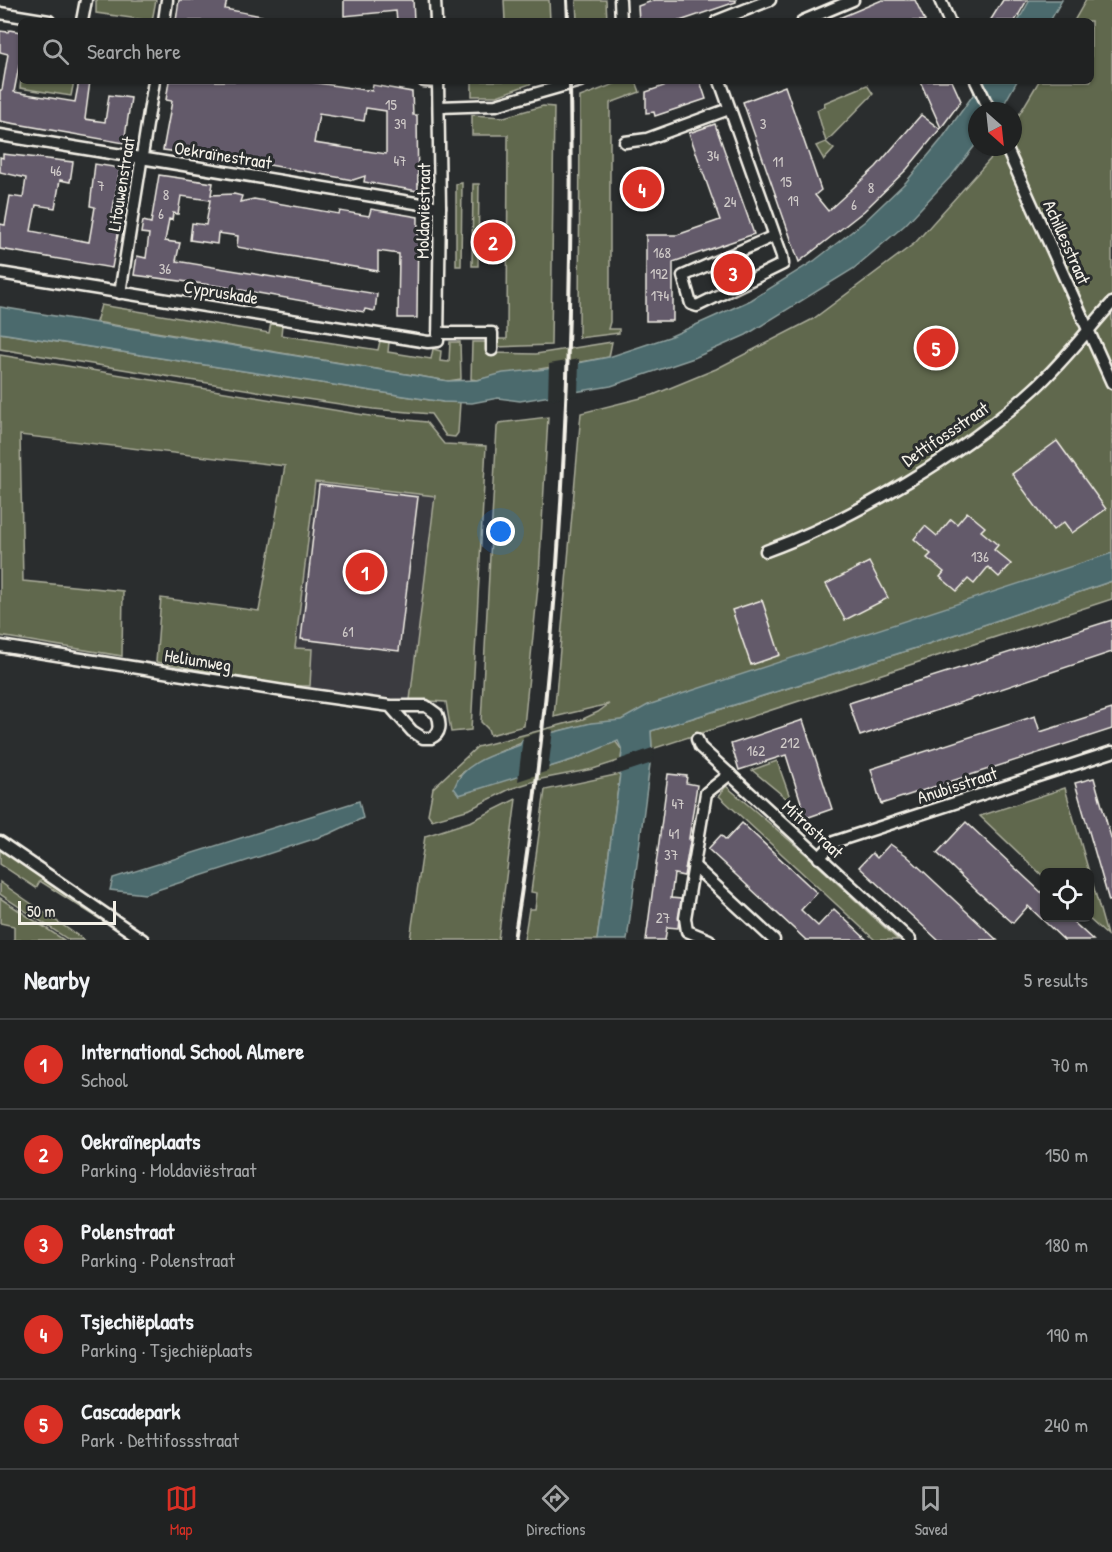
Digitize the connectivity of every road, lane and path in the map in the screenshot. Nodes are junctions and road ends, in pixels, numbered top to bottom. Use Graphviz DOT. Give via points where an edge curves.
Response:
graph roads {
  1 [pos="86,0"];
  2 [pos="167,0"];
  3 [pos="435,0"];
  4 [pos="620,0"];
  5 [pos="770,0"];
  6 [pos="853,0"];
  7 [pos="940,0"];
  8 [pos="0,13"];
  9 [pos="31,18"];
  10 [pos="83,18"];
  11 [pos="164,18"];
  12 [pos="436,18"];
  13 [pos="621,18"];
  14 [pos="725,18"];
  15 [pos="810,18"];
  16 [pos="948,18"];
  17 [pos="154,84"];
  18 [pos="439,84"];
  19 [pos="570,84"];
  20 [pos="721,84"];
  21 [pos="977,84"];
  22 [pos="986,102"];
  23 [pos="439,107"];
  24 [pos="729,109"];
  25 [pos="0,135"];
  26 [pos="625,142"];
  27 [pos="1010,156"];
  28 [pos="142,160"];
  29 [pos="440,207"];
  30 [pos="774,236"];
  31 [pos="0,273"];
  32 [pos="120,292"];
  33 [pos="1112,303"];
  34 [pos="1088,330"];
  35 [pos="438,337"];
  36 [pos="492,350"];
  37 [pos="1112,383"];
  38 [pos="766,551"];
  39 [pos="0,646"];
  40 [pos="390,706"];
  41 [pos="697,739"];
  42 [pos="1112,752"];
  43 [pos="730,774"];
  44 [pos="0,842"];
  45 [pos="819,858"];
  46 [pos="693,865"];
  47 [pos="685,936"];
  48 [pos="143,940"];
  49 [pos="709,940"];
  50 [pos="774,940"];
  51 [pos="910,940"];
  1 -- 10 [label="street"];
  2 -- 11 [label="street"];
  3 -- 12 [label="street"];
  4 -- 13 [label="street"];
  5 -- 14 [label="street"];
  6 -- 15 [label="street"];
  7 -- 16 [label="street"];
  8 -- 9 [label="street"];
  17 -- 28 [label="street, Litouwenstraat"];
  18 -- 23 [label="street, Moldaviëstraat"];
  19 -- 23 [label="street" via="496,105"];
  20 -- 24 [label="street"];
  21 -- 22 [label="street"];
  23 -- 29 [label="street, Moldaviëstraat"];
  24 -- 26 [label="street" via="647,139"];
  24 -- 30 [label="street"];
  25 -- 28 [label="street, Oekraïnestraat"];
  27 -- 34 [label="street, Achillesstraat"];
  28 -- 29 [label="street, Oekraïnestraat"];
  28 -- 32 [label="street, Litouwenstraat"];
  29 -- 35 [label="street, Moldaviëstraat"];
  30 -- 30 [label="street" via="783,264 697,306 691,304 683,276"];
  31 -- 32 [label="street, Cypruskade"];
  32 -- 35 [label="street, Cypruskade" via="428,342"];
  33 -- 34 [label="street, Dettifossstraat"];
  34 -- 37 [label="street, Achillesstraat"];
  34 -- 38 [label="street, Dettifossstraat" via="1035,387 989,426 858,509"];
  35 -- 36 [label="street, Cypruskade" via="492,333"];
  39 -- 40 [label="street, Heliumweg"];
  40 -- 40 [label="street, Heliumweg" via="420,736 431,738 437,734 440,720 431,707"];
  41 -- 43 [label="street, Mitrastraat" via="700,747"];
  42 -- 45 [label="street, Anubisstraat" via="834,842"];
  43 -- 45 [label="street, Mitrastraat"];
  43 -- 46 [label="street" via="706,794"];
  44 -- 48 [label="street"];
  45 -- 51 [label="street, Mitrastraat"];
  46 -- 47 [label="street"];
  46 -- 50 [label="street"];
  47 -- 49 [label="street"];
}
